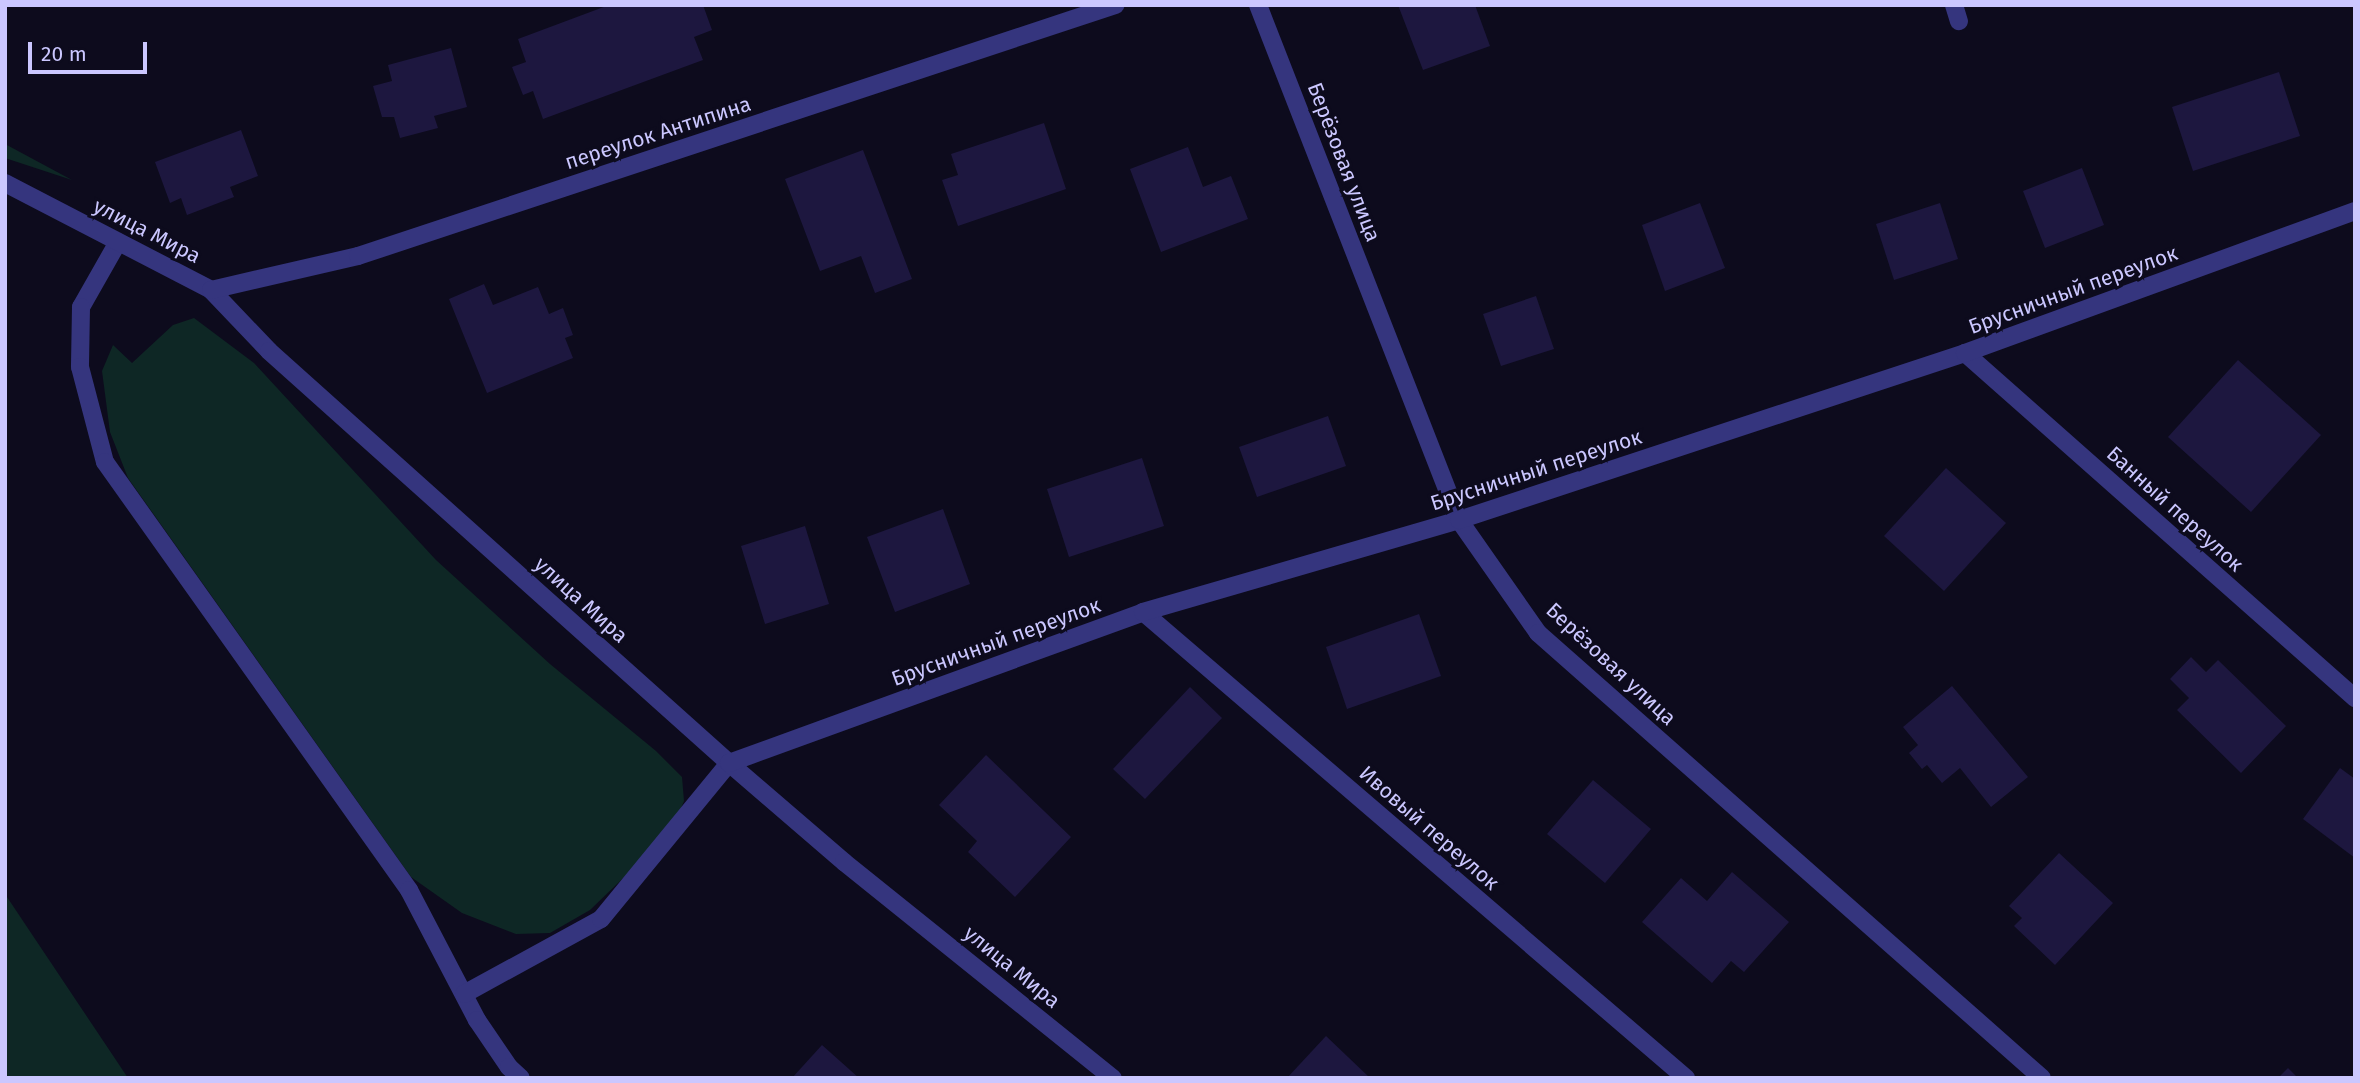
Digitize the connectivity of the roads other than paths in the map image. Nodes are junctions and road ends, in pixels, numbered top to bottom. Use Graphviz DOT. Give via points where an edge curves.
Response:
graph roads {
  1 [pos="1115,5"];
  2 [pos="1258,5"];
  3 [pos="5,183"];
  4 [pos="2355,211"];
  5 [pos="118,242"];
  6 [pos="211,290"];
  7 [pos="1965,353"];
  8 [pos="1459,520"];
  9 [pos="1143,612"];
  10 [pos="2355,698"];
  11 [pos="729,763"];
  12 [pos="464,994"];
  13 [pos="521,1078"];
  14 [pos="1113,1078"];
  15 [pos="1686,1078"];
  16 [pos="2042,1078"];
  1 -- 6 [label="street, переулок Антипина" via="358,256"];
  2 -- 8 [label="street, Берёзовая улица"];
  3 -- 5 [label="street, улица Мира"];
  4 -- 7 [label="street, Брусничный переулок"];
  5 -- 6 [label="street, улица Мира"];
  5 -- 12 [label="street" via="81,307 80,367 106,462 409,890"];
  6 -- 11 [label="street, улица Мира" via="269,351"];
  7 -- 8 [label="street, Брусничный переулок"];
  7 -- 10 [label="street, Банный переулок"];
  8 -- 9 [label="street, Брусничный переулок"];
  8 -- 16 [label="street, Берёзовая улица" via="1538,633"];
  9 -- 11 [label="street, Брусничный переулок"];
  9 -- 15 [label="street, Ивовый переулок"];
  11 -- 12 [label="street" via="601,919"];
  11 -- 14 [label="street, улица Мира" via="844,862"];
  12 -- 13 [label="street" via="477,1020"];
}
